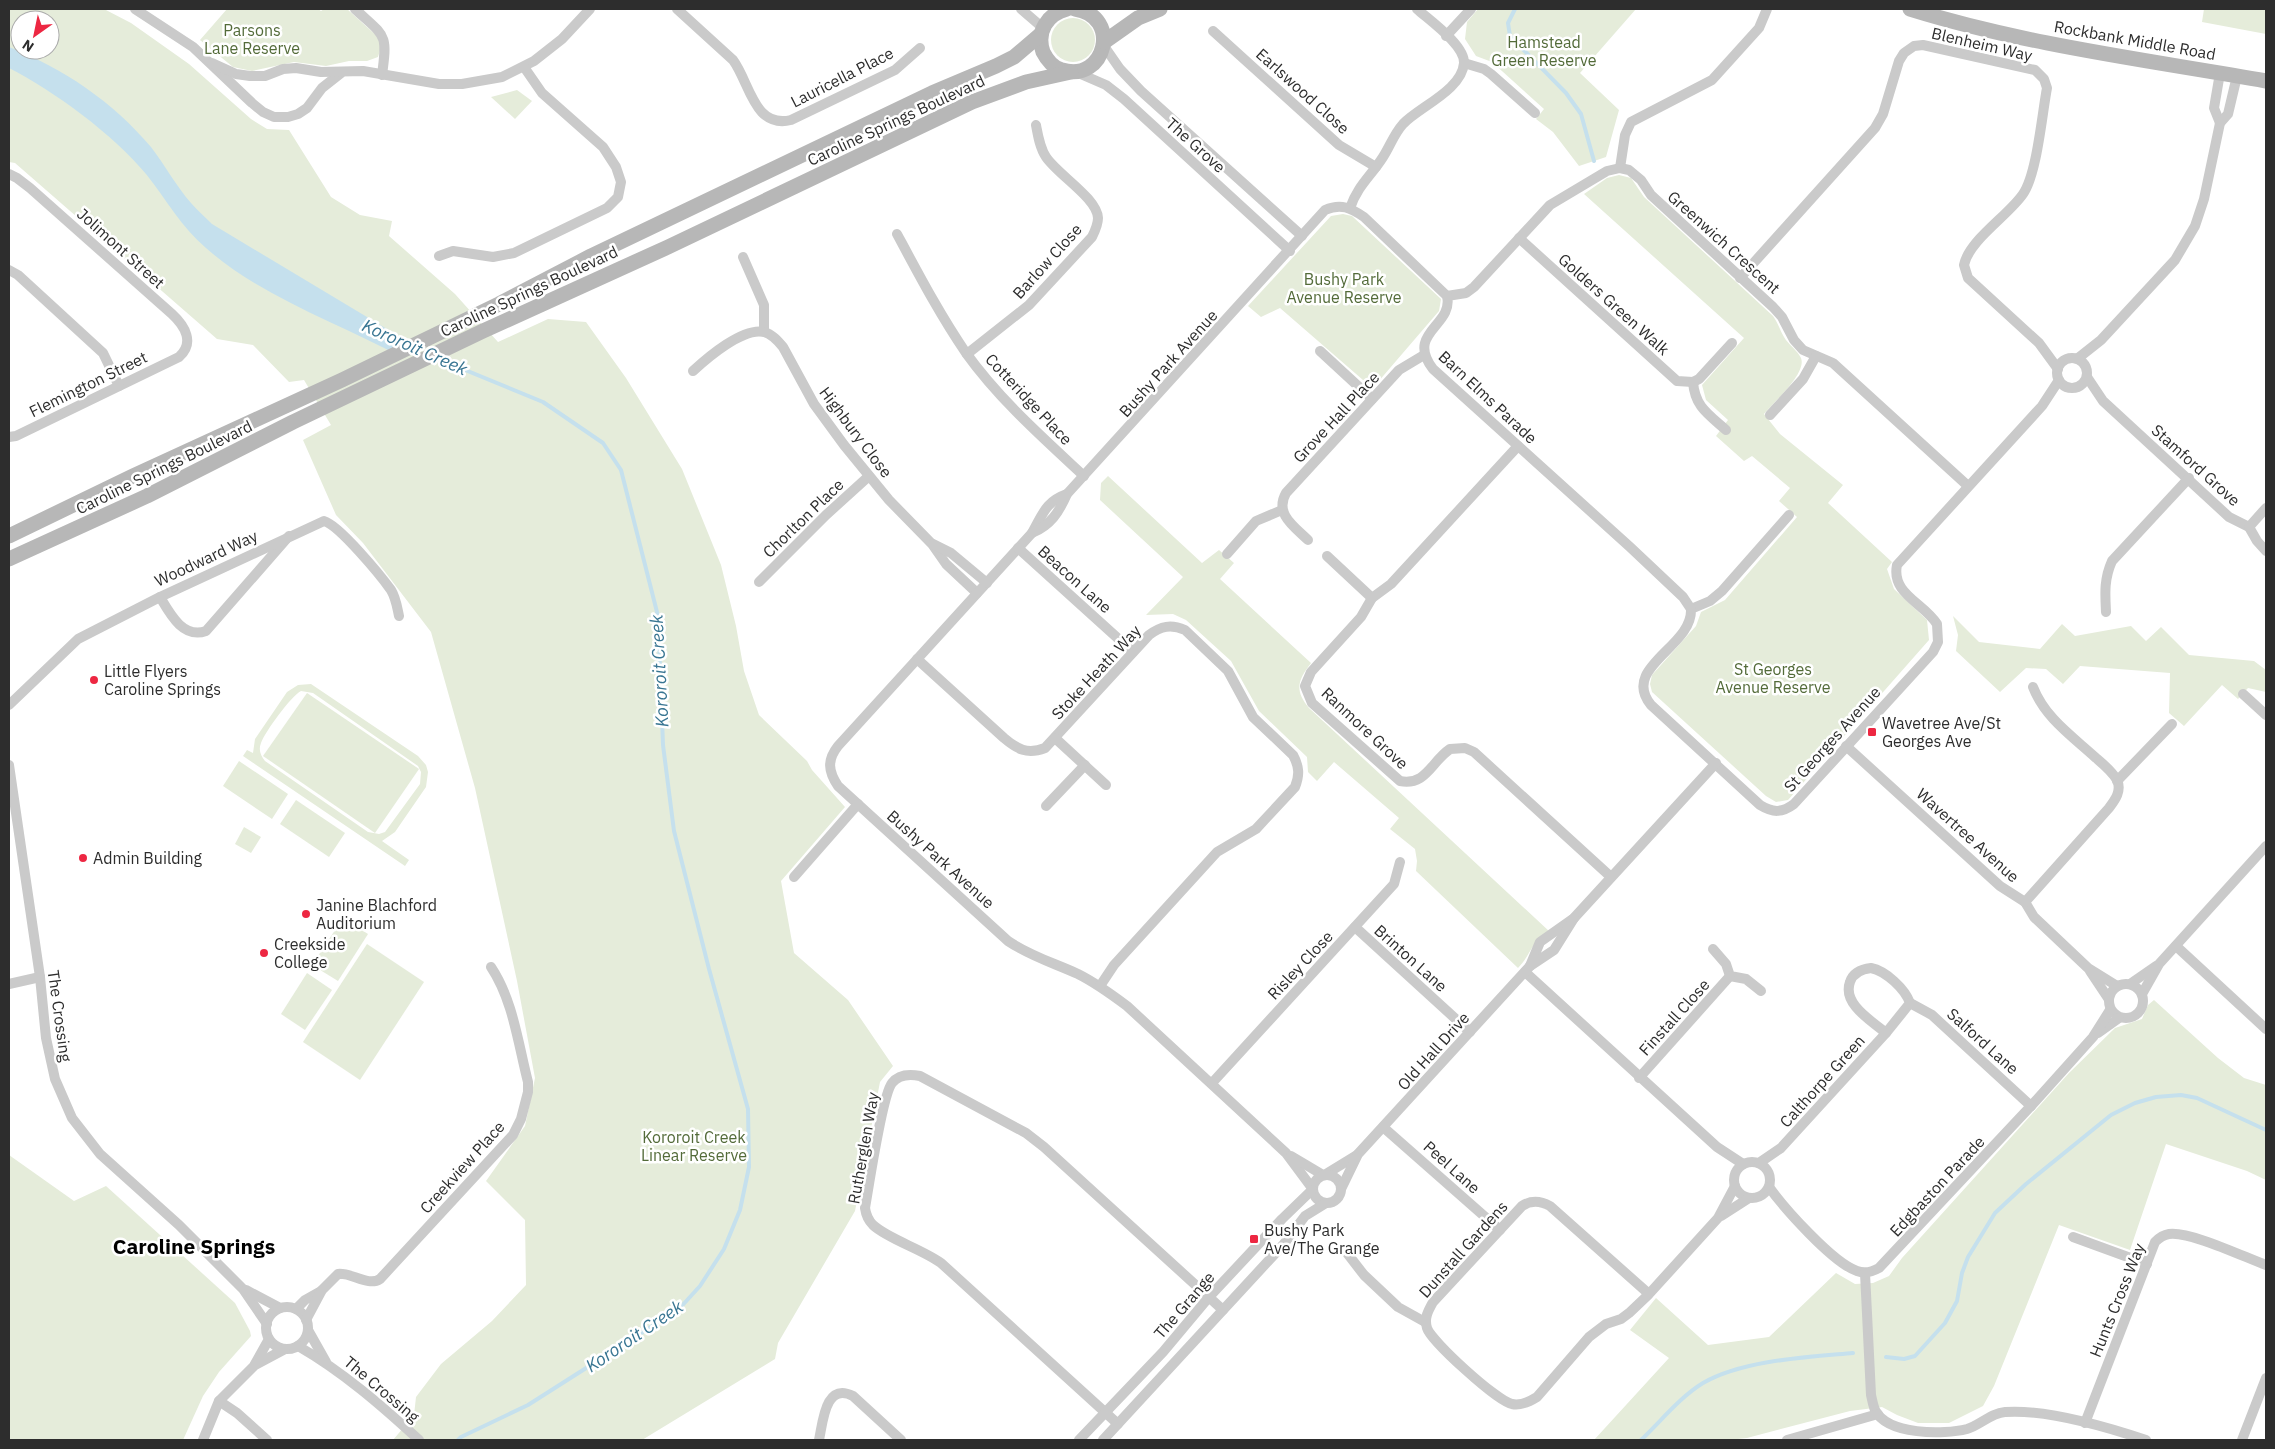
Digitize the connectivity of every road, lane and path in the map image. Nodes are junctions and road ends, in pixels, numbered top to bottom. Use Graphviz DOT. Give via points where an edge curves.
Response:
graph roads {
  1 [pos="135,9"];
  2 [pos="356,9"];
  3 [pos="590,9"];
  4 [pos="677,9"];
  5 [pos="1021,9"];
  6 [pos="1066,9"];
  7 [pos="1075,9"];
  8 [pos="1160,9"];
  9 [pos="1417,9"];
  10 [pos="1471,9"];
  11 [pos="1767,9"];
  12 [pos="1910,9"];
  13 [pos="1042,31"];
  14 [pos="1214,31"];
  15 [pos="1446,36"];
  16 [pos="1104,44"];
  17 [pos="920,48"];
  18 [pos="212,63"];
  19 [pos="1464,64"];
  20 [pos="524,67"];
  21 [pos="312,70"];
  22 [pos="1074,72"];
  23 [pos="341,73"];
  24 [pos="2220,73"];
  25 [pos="382,75"];
  26 [pos="250,76"];
  27 [pos="2237,76"];
  28 [pos="2266,81"];
  29 [pos="325,86"];
  30 [pos="245,97"];
  31 [pos="1535,113"];
  32 [pos="2220,122"];
  33 [pos="1036,124"];
  34 [pos="1376,167"];
  35 [pos="1620,168"];
  36 [pos="9,174"];
  37 [pos="1350,208"];
  38 [pos="897,234"];
  39 [pos="1302,236"];
  40 [pos="1519,238"];
  41 [pos="1290,251"];
  42 [pos="439,256"];
  43 [pos="743,257"];
  44 [pos="9,270"];
  45 [pos="1740,278"];
  46 [pos="1447,296"];
  47 [pos="764,332"];
  48 [pos="2101,340"];
  49 [pos="1732,343"];
  50 [pos="2039,343"];
  51 [pos="1320,351"];
  52 [pos="967,354"];
  53 [pos="1424,355"];
  54 [pos="1816,356"];
  55 [pos="179,357"];
  56 [pos="2077,359"];
  57 [pos="2066,360"];
  58 [pos="2058,369"];
  59 [pos="693,371"];
  60 [pos="2086,372"];
  61 [pos="2059,380"];
  62 [pos="1693,382"];
  63 [pos="119,386"];
  64 [pos="2073,387"];
  65 [pos="1372,399"];
  66 [pos="2103,401"];
  67 [pos="2042,406"];
  68 [pos="1770,415"];
  69 [pos="1726,430"];
  70 [pos="9,437"];
  71 [pos="1518,446"];
  72 [pos="869,476"];
  73 [pos="1084,476"];
  74 [pos="2189,478"];
  75 [pos="1968,486"];
  76 [pos="2266,508"];
  77 [pos="1282,510"];
  78 [pos="1788,515"];
  79 [pos="2249,527"];
  80 [pos="9,536"];
  81 [pos="290,536"];
  82 [pos="1308,540"];
  83 [pos="932,544"];
  84 [pos="1018,548"];
  85 [pos="2266,551"];
  86 [pos="1227,554"];
  87 [pos="1327,556"];
  88 [pos="9,559"];
  89 [pos="759,582"];
  90 [pos="986,583"];
  91 [pos="977,593"];
  92 [pos="160,597"];
  93 [pos="1372,598"];
  94 [pos="1691,609"];
  95 [pos="2106,612"];
  96 [pos="399,616"];
  97 [pos="1133,652"];
  98 [pos="917,659"];
  99 [pos="2033,687"];
  100 [pos="2243,694"];
  101 [pos="9,705"];
  102 [pos="2266,715"];
  103 [pos="2172,724"];
  104 [pos="1055,738"];
  105 [pos="1846,746"];
  106 [pos="1716,764"];
  107 [pos="9,765"];
  108 [pos="1085,765"];
  109 [pos="2117,781"];
  110 [pos="1106,785"];
  111 [pos="858,804"];
  112 [pos="1046,806"];
  113 [pos="2266,846"];
  114 [pos="1400,862"];
  115 [pos="794,877"];
  116 [pos="1612,877"];
  117 [pos="2025,902"];
  118 [pos="1355,927"];
  119 [pos="2176,946"];
  120 [pos="1713,949"];
  121 [pos="2159,964"];
  122 [pos="490,967"];
  123 [pos="2088,968"];
  124 [pos="1527,969"];
  125 [pos="1730,976"];
  126 [pos="40,977"];
  127 [pos="9,984"];
  128 [pos="2130,984"];
  129 [pos="1100,986"];
  130 [pos="2117,986"];
  131 [pos="1761,991"];
  132 [pos="2142,994"];
  133 [pos="2108,998"];
  134 [pos="1910,1003"];
  135 [pos="2110,1010"];
  136 [pos="2119,1018"];
  137 [pos="2266,1029"];
  138 [pos="1470,1032"];
  139 [pos="1886,1033"];
  140 [pos="2093,1037"];
  141 [pos="1640,1078"];
  142 [pos="1212,1083"];
  143 [pos="2031,1106"];
  144 [pos="1383,1127"];
  145 [pos="1717,1147"];
  146 [pos="1781,1148"];
  147 [pos="1286,1153"];
  148 [pos="1358,1154"];
  149 [pos="1743,1164"];
  150 [pos="1759,1164"];
  151 [pos="1768,1172"];
  152 [pos="1735,1174"];
  153 [pos="1325,1175"];
  154 [pos="1735,1186"];
  155 [pos="1769,1186"];
  156 [pos="1312,1189"];
  157 [pos="1341,1189"];
  158 [pos="1761,1196"];
  159 [pos="1749,1198"];
  160 [pos="1326,1203"];
  161 [pos="1787,1211"];
  162 [pos="1287,1215"];
  163 [pos="1718,1218"];
  164 [pos="1298,1225"];
  165 [pos="1500,1230"];
  166 [pos="2073,1237"];
  167 [pos="1347,1254"];
  168 [pos="2146,1264"];
  169 [pos="2266,1265"];
  170 [pos="1865,1273"];
  171 [pos="243,1289"];
  172 [pos="322,1290"];
  173 [pos="1649,1294"];
  174 [pos="1209,1297"];
  175 [pos="280,1308"];
  176 [pos="296,1309"];
  177 [pos="1223,1310"];
  178 [pos="1425,1322"];
  179 [pos="267,1324"];
  180 [pos="307,1325"];
  181 [pos="269,1339"];
  182 [pos="298,1346"];
  183 [pos="285,1349"];
  184 [pos="326,1362"];
  185 [pos="254,1365"];
  186 [pos="2266,1378"];
  187 [pos="219,1401"];
  188 [pos="1105,1412"];
  189 [pos="1878,1414"];
  190 [pos="2085,1423"];
  191 [pos="1118,1424"];
  192 [pos="1921,1436"];
  193 [pos="203,1440"];
  194 [pos="268,1440"];
  195 [pos="419,1440"];
  196 [pos="819,1440"];
  197 [pos="902,1440"];
  198 [pos="1079,1440"];
  199 [pos="1103,1440"];
  200 [pos="1787,1440"];
  201 [pos="2146,1440"];
  202 [pos="2242,1440"];
  1 -- 18 [label="street"];
  2 -- 25 [label="street" via="383,36 386,47"];
  3 -- 20 [label="street" via="548,52"];
  4 -- 17 [label="street, Lauricella Place" via="733,60 761,113 773,121 791,120 895,70"];
  5 -- 13 [label="street"];
  6 -- 13 [label="main road, Caroline Springs Boulevard" via="1052,16"];
  7 -- 16 [label="main road" via="1099,22"];
  8 -- 16 [label="main road" via="1138,18"];
  9 -- 15 [label="street"];
  10 -- 15 [label="street"];
  11 -- 35 [label="street" via="1759,28 1712,80 1631,122 1625,135"];
  12 -- 24 [label="main road, Rockbank Middle Road" via="2012,36"];
  13 -- 22 [label="main road" via="1041,45 1051,64 1060,70"];
  13 -- 80 [label="main road, Caroline Springs Boulevard" via="1014,57 996,66 932,93 342,380"];
  14 -- 34 [label="street, Earlswood Close" via="1339,145"];
  15 -- 19 [label="street" via="1460,49"];
  16 -- 22 [label="main road, Caroline Springs Boulevard" via="1094,64"];
  16 -- 39 [label="street, The Grove" via="1120,69 1141,91"];
  18 -- 26 [label="street" via="236,74"];
  18 -- 30 [label="street"];
  19 -- 31 [label="street" via="1484,69"];
  19 -- 34 [label="street" via="1447,90 1403,123"];
  20 -- 25 [label="street" via="502,77 462,84 439,84"];
  20 -- 42 [label="street" via="542,93 610,156 621,182 618,197 598,213 514,253 493,257 453,251"];
  21 -- 23 [label="street"];
  21 -- 26 [label="street" via="283,69 265,76"];
  21 -- 29 [label="street"];
  22 -- 41 [label="street, The Grove" via="1106,85 1124,99"];
  22 -- 88 [label="main road, Caroline Springs Boulevard" via="1018,84 972,102 483,331 147,496"];
  23 -- 25 [label="street"];
  23 -- 29 [label="street"];
  24 -- 27 [label="main road, Rockbank Middle Road"];
  24 -- 32 [label="street" via="2214,108"];
  26 -- 30 [label="street" via="243,86"];
  27 -- 28 [label="main road, Rockbank Middle Road"];
  27 -- 32 [label="street" via="2228,114"];
  29 -- 30 [label="street" via="307,108 288,117 274,117 263,112"];
  32 -- 48 [label="street" via="2195,226 2174,260"];
  33 -- 52 [label="street, Barlow Close" via="1046,157 1094,206 1097,225 1092,236 1029,305"];
  34 -- 37 [label="street" via="1356,191"];
  35 -- 40 [label="street" via="1607,171 1550,205"];
  35 -- 45 [label="street, Greenwich Crescent" via="1635,173 1650,195"];
  36 -- 55 [label="street, Jolimont Street" via="30,188 180,321 188,336 186,348"];
  37 -- 39 [label="street" via="1341,206 1325,210"];
  37 -- 46 [label="street" via="1366,219"];
  38 -- 52 [label="street, Cotteridge Place" via="935,305"];
  39 -- 41 [label="street"];
  40 -- 46 [label="street" via="1474,287 1466,293"];
  40 -- 62 [label="street, Golders Green Walk" via="1670,376 1677,381"];
  41 -- 73 [label="street, Bushy Park Avenue"];
  43 -- 47 [label="street" via="764,306"];
  44 -- 63 [label="street" via="104,353"];
  45 -- 50 [label="street, Blenheim Way" via="1875,128 1883,114 1899,61 1904,53 1923,44 2035,70 2046,84 2032,171 2024,194 1974,247 1964,266 1968,278"];
  45 -- 54 [label="street, Greenwich Crescent" via="1782,317 1803,350"];
  46 -- 53 [label="street, Barn Elms Parade" via="1445,312 1424,344"];
  47 -- 59 [label="street" via="747,334 720,349"];
  47 -- 72 [label="street, Highbury Close" via="783,346 814,404"];
  48 -- 56 [label="street"];
  48 -- 60 [label="street"];
  49 -- 62 [label="street" via="1704,375"];
  50 -- 57 [label="street, Blenheim Way"];
  50 -- 58 [label="street, Blenheim Way"];
  51 -- 65 [label="street"];
  52 -- 73 [label="street, Cotteridge Place" via="1019,415"];
  53 -- 65 [label="street, Grove Hall Place" via="1399,370"];
  53 -- 71 [label="street, Barn Elms Parade" via="1433,369"];
  54 -- 68 [label="street" via="1803,379"];
  54 -- 75 [label="street, Greenwich Crescent" via="1832,363"];
  55 -- 63 [label="street, Flemington Street"];
  56 -- 57 [label="street"];
  56 -- 60 [label="street"];
  57 -- 58 [label="street"];
  58 -- 61 [label="street"];
  60 -- 64 [label="street"];
  60 -- 66 [label="street, Stamford Grove"];
  61 -- 64 [label="street"];
  61 -- 67 [label="street, St Georges Avenue"];
  62 -- 69 [label="street" via="1701,408"];
  63 -- 70 [label="street, Flemington Street"];
  64 -- 66 [label="street, Stamford Grove"];
  64 -- 67 [label="street, St Georges Avenue"];
  65 -- 77 [label="street, Grove Hall Place" via="1286,494"];
  66 -- 74 [label="street, Stamford Grove"];
  67 -- 75 [label="street, St Georges Avenue"];
  71 -- 93 [label="street, Ranmore Grove" via="1391,584"];
  71 -- 94 [label="street, Barn Elms Parade" via="1683,597"];
  72 -- 83 [label="street, Highbury Close"];
  72 -- 89 [label="street, Chorlton Place"];
  73 -- 84 [label="street, Bushy Park Avenue" via="1067,494 1043,510 1032,533"];
  74 -- 79 [label="street, Stamford Grove" via="2229,517"];
  74 -- 95 [label="street" via="2112,561 2104,587"];
  75 -- 105 [label="street, St Georges Avenue" via="1897,565 1897,582 1937,624 1938,642 1933,652"];
  76 -- 79 [label="street"];
  77 -- 82 [label="street" via="1289,522"];
  77 -- 86 [label="street" via="1256,521"];
  78 -- 94 [label="street" via="1722,591 1710,601"];
  79 -- 85 [label="street, Stamford Grove"];
  81 -- 92 [label="street, Woodward Way"];
  81 -- 92 [label="street" via="206,631 197,634 188,631 173,619"];
  81 -- 96 [label="street, Woodward Way" via="324,521 332,524 391,590"];
  83 -- 90 [label="street, Highbury Close" via="951,553"];
  83 -- 91 [label="street, Highbury Close" via="946,564"];
  84 -- 90 [label="street, Bushy Park Avenue"];
  84 -- 97 [label="street, Beacon Lane"];
  87 -- 93 [label="street"];
  90 -- 91 [label="street, Bushy Park Avenue"];
  91 -- 98 [label="street, Bushy Park Avenue"];
  92 -- 101 [label="street, Woodward Way" via="78,639"];
  93 -- 116 [label="street, Ranmore Grove" via="1361,617 1307,680 1305,686 1312,703 1400,782 1415,782 1422,778 1450,749 1465,748 1474,752"];
  94 -- 106 [label="street, St Georges Avenue" via="1692,616 1684,632 1646,675 1643,696"];
  97 -- 104 [label="street, Stoke Heath Way"];
  97 -- 129 [label="street, Stoke Heath Way" via="1149,635 1163,627 1185,630 1228,671 1253,717 1293,754 1298,779 1295,787 1256,829 1217,852 1114,965"];
  98 -- 104 [label="street, Stoke Heath Way" via="1019,749 1037,751"];
  98 -- 111 [label="street, Bushy Park Avenue" via="830,759 833,778"];
  99 -- 109 [label="street" via="2046,713"];
  100 -- 102 [label="street"];
  103 -- 109 [label="street"];
  104 -- 108 [label="street"];
  105 -- 106 [label="street, St Georges Avenue" via="1794,804 1778,812 1760,805"];
  105 -- 117 [label="street, Wavertree Avenue" via="2000,886"];
  106 -- 116 [label="street, Old Hall Drive"];
  107 -- 126 [label="street, The Crossing"];
  108 -- 110 [label="street"];
  108 -- 112 [label="street"];
  109 -- 117 [label="street" via="2119,790 2114,802"];
  111 -- 115 [label="street"];
  111 -- 129 [label="street, Bushy Park Avenue" via="1008,941"];
  113 -- 119 [label="street"];
  114 -- 118 [label="street, Risley Close" via="1394,884"];
  116 -- 124 [label="street, Old Hall Drive" via="1574,918 1540,942"];
  117 -- 123 [label="street, Wavertree Avenue" via="2034,917"];
  118 -- 138 [label="street, Brinton Lane"];
  118 -- 142 [label="street, Risley Close"];
  119 -- 121 [label="street"];
  119 -- 137 [label="street"];
  120 -- 125 [label="street, Finstall Close" via="1726,964"];
  121 -- 128 [label="street"];
  121 -- 132 [label="street"];
  122 -- 172 [label="street, Creekview Place" via="507,997 528,1082 518,1128 380,1279 370,1282 341,1274"];
  123 -- 130 [label="street, Wavertree Avenue"];
  123 -- 133 [label="street, Wavertree Avenue"];
  124 -- 138 [label="street, Old Hall Drive"];
  124 -- 141 [label="street"];
  125 -- 131 [label="street, Finstall Close" via="1746,979"];
  125 -- 141 [label="street, Finstall Close"];
  126 -- 127 [label="street"];
  126 -- 171 [label="street, The Crossing" via="54,1079 72,1118 100,1154 179,1225"];
  128 -- 130 [label="street"];
  128 -- 132 [label="street"];
  129 -- 142 [label="street, Bushy Park Avenue" via="1127,1006"];
  130 -- 133 [label="street"];
  132 -- 136 [label="street" via="2143,1004 2138,1013 2130,1018"];
  133 -- 135 [label="street"];
  134 -- 139 [label="street, Calthorpe Green"];
  134 -- 139 [label="street, Calthorpe Green" via="1907,995 1879,969 1862,970 1855,975 1848,989 1852,1003"];
  134 -- 143 [label="street, Salford Lane" via="1932,1015"];
  135 -- 136 [label="street"];
  135 -- 140 [label="street, Edgbaston Parade"];
  136 -- 140 [label="street, Edgbaston Parade"];
  138 -- 144 [label="street, Old Hall Drive"];
  139 -- 146 [label="street, Calthorpe Green"];
  140 -- 143 [label="street, Edgbaston Parade"];
  141 -- 145 [label="street"];
  142 -- 147 [label="street, Bushy Park Avenue"];
  143 -- 170 [label="street, Edgbaston Parade" via="1888,1260 1879,1268"];
  144 -- 148 [label="street, Old Hall Drive"];
  144 -- 165 [label="street, Peel Lane"];
  145 -- 149 [label="street"];
  145 -- 152 [label="street"];
  146 -- 150 [label="street, Calthorpe Green"];
  146 -- 151 [label="street, Calthorpe Green"];
  147 -- 153 [label="street, Bushy Park Avenue"];
  147 -- 156 [label="street, Bushy Park Avenue"];
  148 -- 153 [label="street, Old Hall Drive"];
  148 -- 157 [label="street, Old Hall Drive"];
  149 -- 150 [label="street"];
  149 -- 152 [label="street"];
  150 -- 151 [label="street"];
  151 -- 155 [label="street"];
  152 -- 154 [label="street"];
  153 -- 156 [label="street" via="1316,1180"];
  153 -- 157 [label="street" via="1338,1180"];
  154 -- 159 [label="street" via="1740,1194"];
  154 -- 163 [label="street, Dunstall Gardens"];
  155 -- 158 [label="street"];
  155 -- 161 [label="street"];
  156 -- 160 [label="street" via="1318,1200"];
  156 -- 162 [label="street, The Grange"];
  157 -- 160 [label="street" via="1335,1201"];
  158 -- 159 [label="street"];
  158 -- 161 [label="street"];
  159 -- 163 [label="street, Dunstall Gardens"];
  160 -- 164 [label="street, The Grange" via="1310,1212"];
  161 -- 170 [label="street" via="1849,1267"];
  162 -- 164 [label="street"];
  162 -- 174 [label="street, The Grange"];
  163 -- 173 [label="street, Dunstall Gardens"];
  164 -- 177 [label="street, The Grange"];
  165 -- 173 [label="street, Dunstall Gardens" via="1529,1202 1545,1204"];
  165 -- 178 [label="street, Dunstall Gardens" via="1433,1302"];
  166 -- 168 [label="street"];
  167 -- 178 [label="street" via="1364,1276 1398,1307"];
  168 -- 169 [label="street, Hunts Cross Way" via="2155,1242 2168,1234 2190,1237"];
  168 -- 190 [label="street, Hunts Cross Way"];
  170 -- 189 [label="street" via="1871,1395"];
  171 -- 175 [label="street, The Crossing"];
  171 -- 179 [label="street, The Crossing"];
  172 -- 176 [label="street, Creekview Place"];
  172 -- 180 [label="street, Creekview Place"];
  173 -- 178 [label="street, Dunstall Gardens" via="1621,1319 1606,1324 1589,1337 1537,1397 1520,1405 1495,1396 1440,1345"];
  174 -- 177 [label="street, Rutherglen Way"];
  174 -- 188 [label="street, The Grange" via="1163,1352"];
  174 -- 188 [label="street, Rutherglen Way" via="1026,1133 920,1076 906,1074 893,1082 886,1098 865,1208 869,1220 879,1230 941,1263"];
  175 -- 176 [label="street"];
  175 -- 179 [label="street" via="269,1317"];
  176 -- 180 [label="street"];
  177 -- 191 [label="street, The Grange"];
  179 -- 181 [label="street"];
  180 -- 182 [label="street" via="303,1341"];
  180 -- 184 [label="street, The Crossing"];
  181 -- 183 [label="street"];
  181 -- 185 [label="street"];
  182 -- 183 [label="street"];
  182 -- 184 [label="street, The Crossing"];
  183 -- 185 [label="street"];
  184 -- 195 [label="street, The Crossing"];
  185 -- 187 [label="street"];
  186 -- 202 [label="street"];
  187 -- 193 [label="street"];
  187 -- 194 [label="street"];
  188 -- 191 [label="street, Rutherglen Way"];
  188 -- 198 [label="street, The Grange"];
  189 -- 192 [label="street" via="1892,1424"];
  189 -- 200 [label="street"];
  190 -- 192 [label="street" via="2046,1415 2003,1412 1966,1429"];
  190 -- 201 [label="street"];
  191 -- 199 [label="street, The Grange"];
  196 -- 197 [label="street" via="828,1401 833,1396 847,1393"];
}
